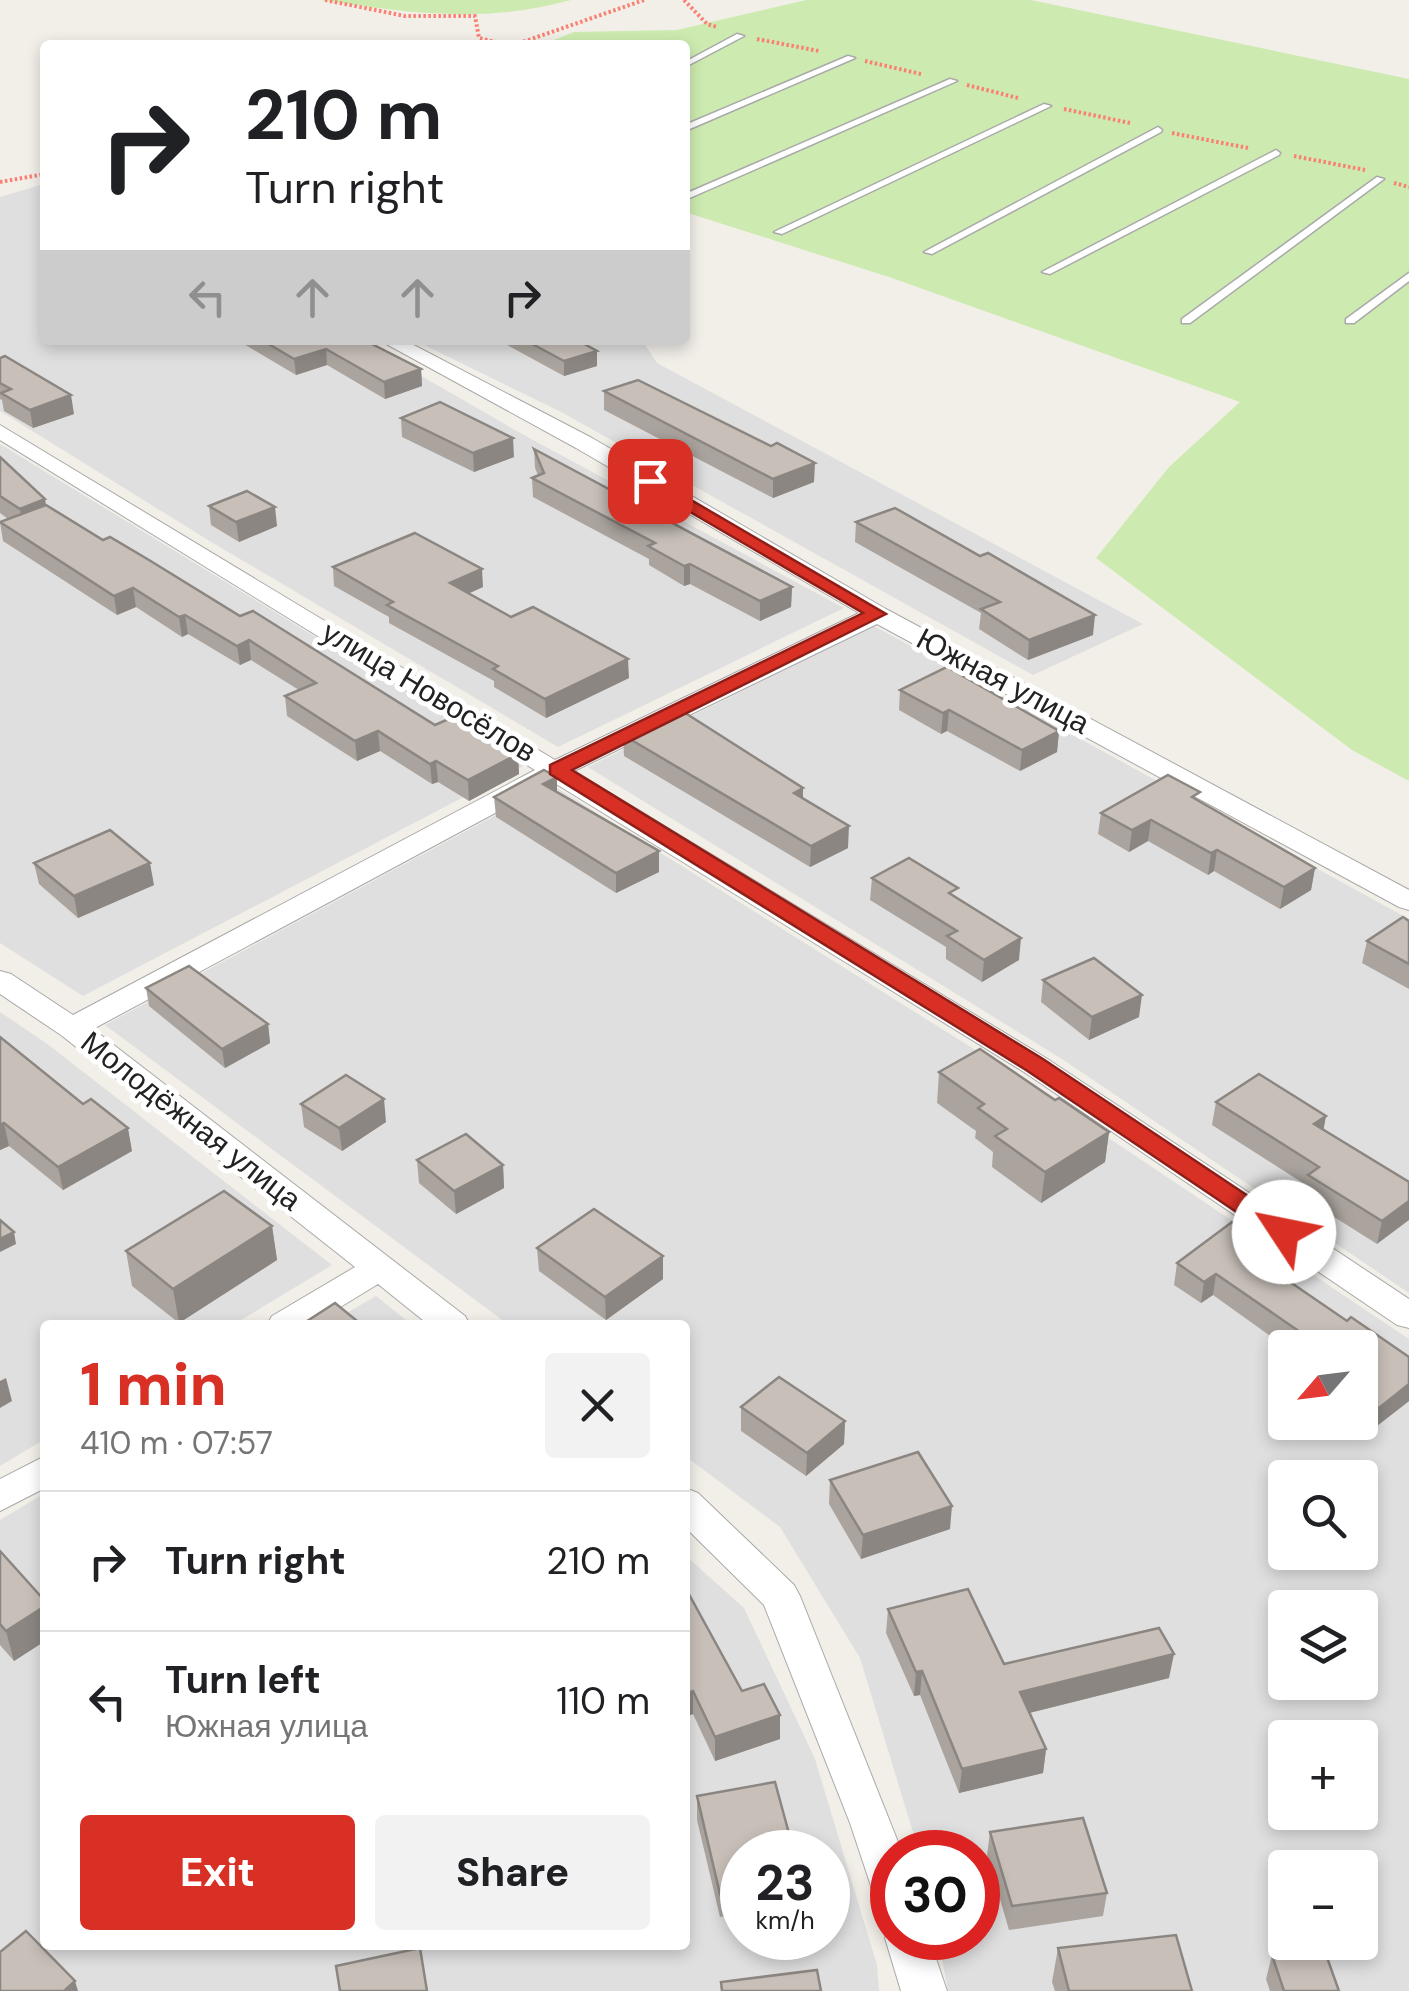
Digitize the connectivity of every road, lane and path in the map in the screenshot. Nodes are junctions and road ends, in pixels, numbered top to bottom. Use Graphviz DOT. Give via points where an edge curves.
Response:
graph roads {
  1 [pos="325,0"];
  2 [pos="644,0"];
  3 [pos="740,36"];
  4 [pos="487,40"];
  5 [pos="526,40"];
  6 [pos="850,58"];
  7 [pos="690,62"];
  8 [pos="953,81"];
  9 [pos="1047,106"];
  10 [pos="690,126"];
  11 [pos="1158,130"];
  12 [pos="1276,154"];
  13 [pos="40,175"];
  14 [pos="1380,179"];
  15 [pos="0,182"];
  16 [pos="690,195"];
  17 [pos="779,232"];
  18 [pos="929,252"];
  19 [pos="1047,272"];
  20 [pos="1409,276"];
  21 [pos="1186,321"];
  22 [pos="1350,321"];
  23 [pos="398,345"];
  24 [pos="0,431"];
  25 [pos="877,614"];
  26 [pos="557,769"];
  27 [pos="1409,900"];
  28 [pos="0,980"];
  29 [pos="72,1028"];
  30 [pos="379,1268"];
  31 [pos="1409,1316"];
  32 [pos="292,1320"];
  33 [pos="447,1320"];
  34 [pos="40,1473"];
  35 [pos="0,1497"];
  36 [pos="690,1508"];
  37 [pos="873,1830"];
  38 [pos="914,1960"];
  39 [pos="924,1991"];
  1 -- 4 [label="path" via="405,16 475,16 478,38"];
  2 -- 5 [label="path"];
  3 -- 7 [label="lane"];
  6 -- 10 [label="lane"];
  8 -- 16 [label="lane"];
  9 -- 17 [label="lane"];
  11 -- 18 [label="lane"];
  12 -- 19 [label="lane"];
  13 -- 15 [label="path"];
  14 -- 21 [label="lane"];
  20 -- 22 [label="lane"];
  23 -- 25 [label="street, Южная улица" via="584,443"];
  24 -- 26 [label="street, улица Новосёлов"];
  25 -- 26 [label="street"];
  25 -- 27 [label="street, Южная улица"];
  26 -- 29 [label="street"];
  26 -- 31 [label="street, улица Новосёлов" via="1035,1064"];
  28 -- 29 [label="street, Молодёжная улица"];
  29 -- 30 [label="street, Молодёжная улица"];
  30 -- 32 [label="street"];
  30 -- 33 [label="street, Молодёжная улица"];
  34 -- 35 [label="street"];
  36 -- 37 [label="street" via="780,1596"];
  38 -- 39 [label="street"];
}
